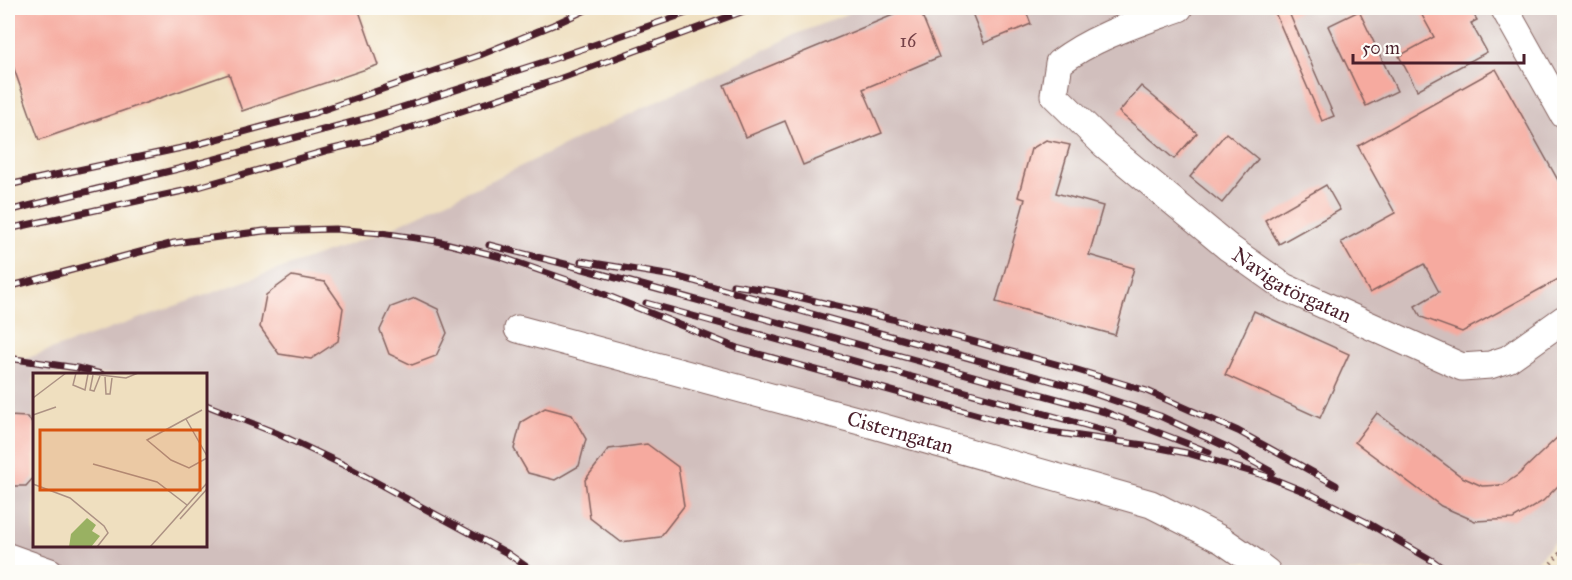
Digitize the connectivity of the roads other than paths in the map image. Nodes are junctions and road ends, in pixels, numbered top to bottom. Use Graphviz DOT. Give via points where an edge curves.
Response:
graph roads {
  1 [pos="1179,8"];
  2 [pos="1504,8"];
  3 [pos="1564,115"];
  4 [pos="1564,319"];
  5 [pos="518,328"];
  6 [pos="8,557"];
  7 [pos="50,573"];
  8 [pos="1268,573"];
  1 -- 4 [label="street, Navigatörgatan" via="1076,50 1059,63 1054,95 1104,144 1220,241 1284,287 1462,367 1490,366 1508,359"];
  2 -- 3 [label="street"];
  5 -- 8 [label="street, Cisterngatan" via="1152,504 1222,540"];
  6 -- 7 [label="street"];
}
